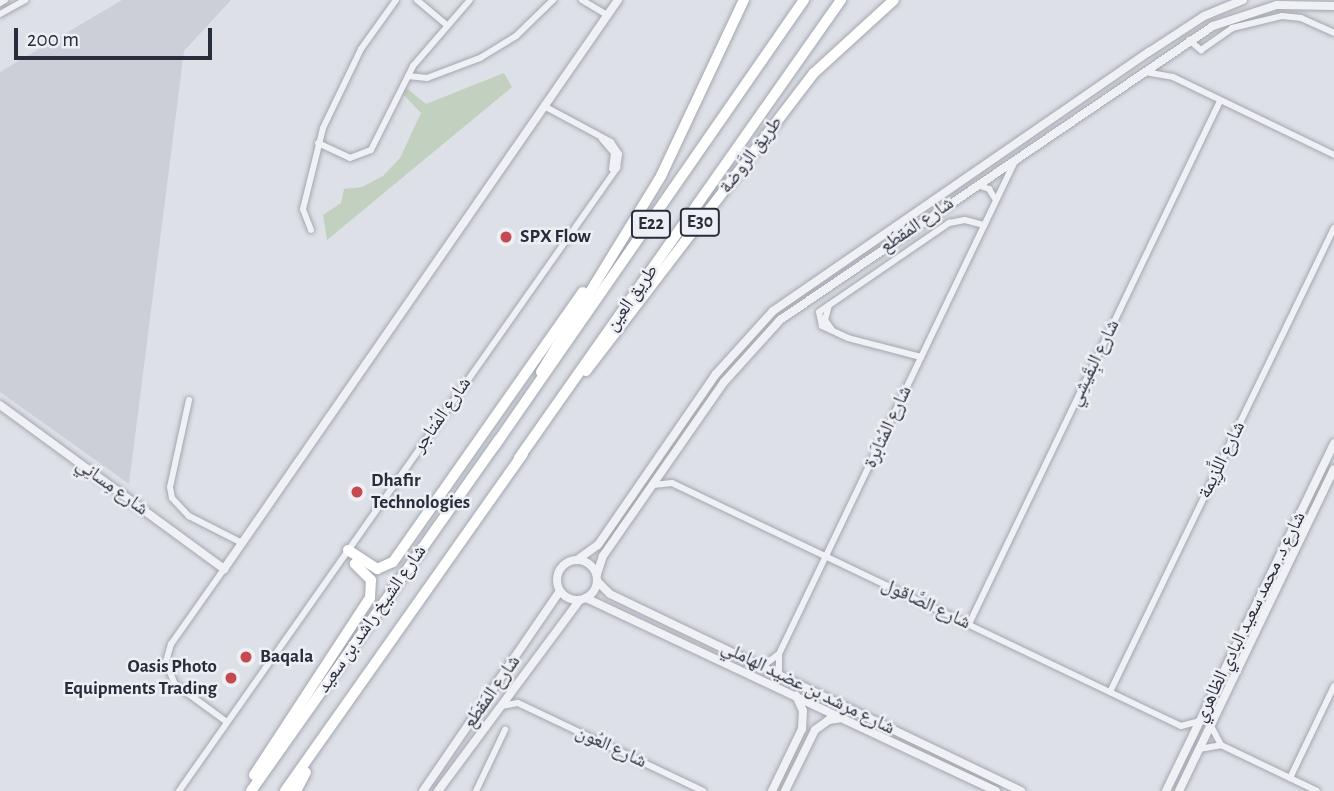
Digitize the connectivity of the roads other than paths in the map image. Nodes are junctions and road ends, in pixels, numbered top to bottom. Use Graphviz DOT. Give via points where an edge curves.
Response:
graph roads {
  1 [pos="5,0"];
  2 [pos="25,0"];
  3 [pos="396,0"];
  4 [pos="416,0"];
  5 [pos="470,0"];
  6 [pos="553,0"];
  7 [pos="582,0"];
  8 [pos="618,0"];
  9 [pos="744,0"];
  10 [pos="804,0"];
  11 [pos="841,0"];
  12 [pos="894,0"];
  13 [pos="1243,0"];
  14 [pos="0,3"];
  15 [pos="1334,6"];
  16 [pos="0,14"];
  17 [pos="607,15"];
  18 [pos="446,24"];
  19 [pos="1334,33"];
  20 [pos="1189,40"];
  21 [pos="1167,55"];
  22 [pos="1142,72"];
  23 [pos="408,76"];
  24 [pos="1173,77"];
  25 [pos="1088,93"];
  26 [pos="1220,101"];
  27 [pos="544,106"];
  28 [pos="1088,108"];
  29 [pos="318,143"];
  30 [pos="1334,155"];
  31 [pos="1017,156"];
  32 [pos="977,185"];
  33 [pos="996,200"];
  34 [pos="643,207"];
  35 [pos="984,225"];
  36 [pos="1334,228"];
  37 [pos="311,230"];
  38 [pos="888,230"];
  39 [pos="893,242"];
  40 [pos="921,357"];
  41 [pos="190,400"];
  42 [pos="0,405"];
  43 [pos="1334,443"];
  44 [pos="494,447"];
  45 [pos="519,458"];
  46 [pos="668,464"];
  47 [pos="1334,470"];
  48 [pos="672,483"];
  49 [pos="653,485"];
  50 [pos="242,543"];
  51 [pos="346,553"];
  52 [pos="826,557"];
  53 [pos="577,560"];
  54 [pos="224,569"];
  55 [pos="597,578"];
  56 [pos="560,591"];
  57 [pos="583,599"];
  58 [pos="969,624"];
  59 [pos="779,654"];
  60 [pos="763,666"];
  61 [pos="779,674"];
  62 [pos="1334,686"];
  63 [pos="512,687"];
  64 [pos="1110,692"];
  65 [pos="796,695"];
  66 [pos="519,703"];
  67 [pos="495,709"];
  68 [pos="1206,710"];
  69 [pos="1216,716"];
  70 [pos="846,719"];
  71 [pos="1200,721"];
  72 [pos="227,722"];
  73 [pos="1181,726"];
  74 [pos="1211,726"];
  75 [pos="505,730"];
  76 [pos="322,739"];
  77 [pos="797,739"];
  78 [pos="808,744"];
  79 [pos="1189,744"];
  80 [pos="1220,744"];
  81 [pos="1199,750"];
  82 [pos="436,772"];
  83 [pos="1290,778"];
  84 [pos="179,791"];
  85 [pos="245,791"];
  86 [pos="251,791"];
  87 [pos="285,791"];
  88 [pos="296,791"];
  89 [pos="423,791"];
  90 [pos="436,791"];
  91 [pos="476,791"];
  92 [pos="703,791"];
  93 [pos="772,791"];
  94 [pos="785,791"];
  95 [pos="996,791"];
  96 [pos="1021,791"];
  97 [pos="1166,791"];
  98 [pos="1179,791"];
  99 [pos="1317,791"];
  1 -- 14 [label="street"];
  2 -- 16 [label="street"];
  3 -- 29 [label="street" via="353,63"];
  4 -- 18 [label="street"];
  5 -- 18 [label="street"];
  6 -- 23 [label="street" via="516,36 480,58 427,78"];
  7 -- 17 [label="street"];
  8 -- 17 [label="street"];
  9 -- 34 [label="highway"];
  10 -- 44 [label="highway, طريق العين / E22"];
  11 -- 45 [label="highway, طريق العين / E22"];
  12 -- 45 [label="highway, طريق الرَّوضة / E30" via="814,73"];
  13 -- 25 [label="street, شارع المَقطَع" via="1204,16"];
  15 -- 20 [label="street, شارع المَقطَع" via="1260,8"];
  17 -- 27 [label="street"];
  18 -- 23 [label="street"];
  19 -- 20 [label="street" via="1301,18 1282,16 1235,27 1201,50"];
  20 -- 21 [label="street, شارع المَقطَع"];
  21 -- 22 [label="street, شارع المَقطَع"];
  21 -- 24 [label="street"];
  22 -- 24 [label="street"];
  22 -- 28 [label="street, شارع المَقطَع"];
  23 -- 29 [label="street" via="366,154 345,157"];
  24 -- 26 [label="street"];
  25 -- 28 [label="street" via="1094,99"];
  25 -- 38 [label="street, شارع المَقطَع"];
  26 -- 30 [label="street"];
  26 -- 58 [label="street, شارع البِقَيشِي"];
  27 -- 50 [label="street"];
  27 -- 51 [label="street, شارع المُتاجر" via="611,142 619,154 617,168"];
  28 -- 31 [label="street, شارع المَقطَع"];
  29 -- 37 [label="street" via="303,209"];
  31 -- 32 [label="street, شارع المَقطَع"];
  31 -- 33 [label="street, شارع المُثابَرة"];
  32 -- 33 [label="street"];
  32 -- 39 [label="street, شارع المَقطَع"];
  33 -- 35 [label="street, شارع المُثابَرة"];
  34 -- 44 [label="highway"];
  34 -- 51 [label="highway" via="393,562 377,569"];
  35 -- 40 [label="street, شارع المُثابَرة"];
  35 -- 40 [label="street" via="965,220 949,223 820,310 817,318 832,330"];
  36 -- 64 [label="street, شارع اللِّزِيمة"];
  38 -- 39 [label="street"];
  38 -- 53 [label="street, شارع المَقطَع" via="753,328 598,545"];
  39 -- 46 [label="street, شارع المَقطَع" via="760,338"];
  40 -- 52 [label="street, شارع المُثابَرة"];
  41 -- 50 [label="street" via="170,487 172,498 189,516"];
  42 -- 54 [label="street, شارع مِسانِي"];
  43 -- 68 [label="street, شارع د. محمد سعيد البادي الظاهري"];
  44 -- 86 [label="highway, شارع الشيخ راشد بن سعيد / E22"];
  45 -- 76 [label="highway, شارع الشيخ راشد بن سعيد / E22"];
  46 -- 48 [label="street"];
  46 -- 49 [label="street, شارع المَقطَع"];
  47 -- 69 [label="street, شارع د. محمد سعيد البادي الظاهري"];
  48 -- 49 [label="street"];
  48 -- 52 [label="street, شارع الصَّاقول"];
  49 -- 55 [label="street, شارع المَقطَع" via="603,556"];
  50 -- 54 [label="street"];
  51 -- 72 [label="street, شارع المُتاجر"];
  51 -- 85 [label="highway" via="369,575 372,592"];
  52 -- 58 [label="street, شارع الصَّاقول"];
  52 -- 59 [label="street, شارع المُثابَرة"];
  53 -- 55 [label="street" via="589,564"];
  53 -- 56 [label="street" via="559,570"];
  54 -- 72 [label="street" via="171,644 166,662 175,684"];
  55 -- 57 [label="street"];
  55 -- 60 [label="street, شارع مرشد بن عضيد الهاملي" via="610,594"];
  56 -- 57 [label="street"];
  56 -- 82 [label="street, شارع المَقطَع"];
  57 -- 63 [label="street, شارع المَقطَع"];
  57 -- 65 [label="street, شارع مرشد بن عضيد الهاملي"];
  58 -- 64 [label="street, شارع الصَّاقول"];
  59 -- 60 [label="street, شارع المُثابَرة"];
  59 -- 61 [label="street, شارع المُثابَرة"];
  60 -- 61 [label="street, شارع مرشد بن عضيد الهاملي"];
  61 -- 96 [label="street, شارع مرشد بن عضيد الهاملي"];
  62 -- 83 [label="street"];
  63 -- 66 [label="street"];
  63 -- 67 [label="street, شارع المَقطَع"];
  64 -- 73 [label="street, شارع الصَّاقول"];
  65 -- 70 [label="street, شارع مرشد بن عضيد الهاملي"];
  65 -- 77 [label="street" via="803,720"];
  66 -- 67 [label="street"];
  66 -- 92 [label="street, شارع العُون"];
  67 -- 90 [label="street, شارع المَقطَع"];
  68 -- 69 [label="street" via="1213,708"];
  68 -- 71 [label="street, شارع د. محمد سعيد البادي الظاهري"];
  69 -- 74 [label="street, شارع د. محمد سعيد البادي الظاهري"];
  70 -- 78 [label="street" via="821,724"];
  70 -- 95 [label="street, شارع مرشد بن عضيد الهاملي"];
  71 -- 73 [label="street"];
  71 -- 79 [label="street, شارع د. محمد سعيد البادي الظاهري"];
  72 -- 84 [label="street, شارع المُتاجر"];
  73 -- 79 [label="street"];
  74 -- 80 [label="street"];
  74 -- 81 [label="street, شارع د. محمد سعيد البادي الظاهري"];
  75 -- 91 [label="street"];
  76 -- 87 [label="highway, شارع الشيخ راشد بن سعيد / E22"];
  76 -- 88 [label="highway"];
  77 -- 78 [label="street"];
  77 -- 93 [label="street"];
  78 -- 94 [label="street"];
  79 -- 97 [label="street, شارع د. محمد سعيد البادي الظاهري"];
  80 -- 81 [label="street"];
  80 -- 83 [label="street"];
  81 -- 98 [label="street, شارع د. محمد سعيد البادي الظاهري"];
  82 -- 89 [label="street, شارع المَقطَع"];
  82 -- 90 [label="street" via="445,774"];
  83 -- 99 [label="street"];
}
